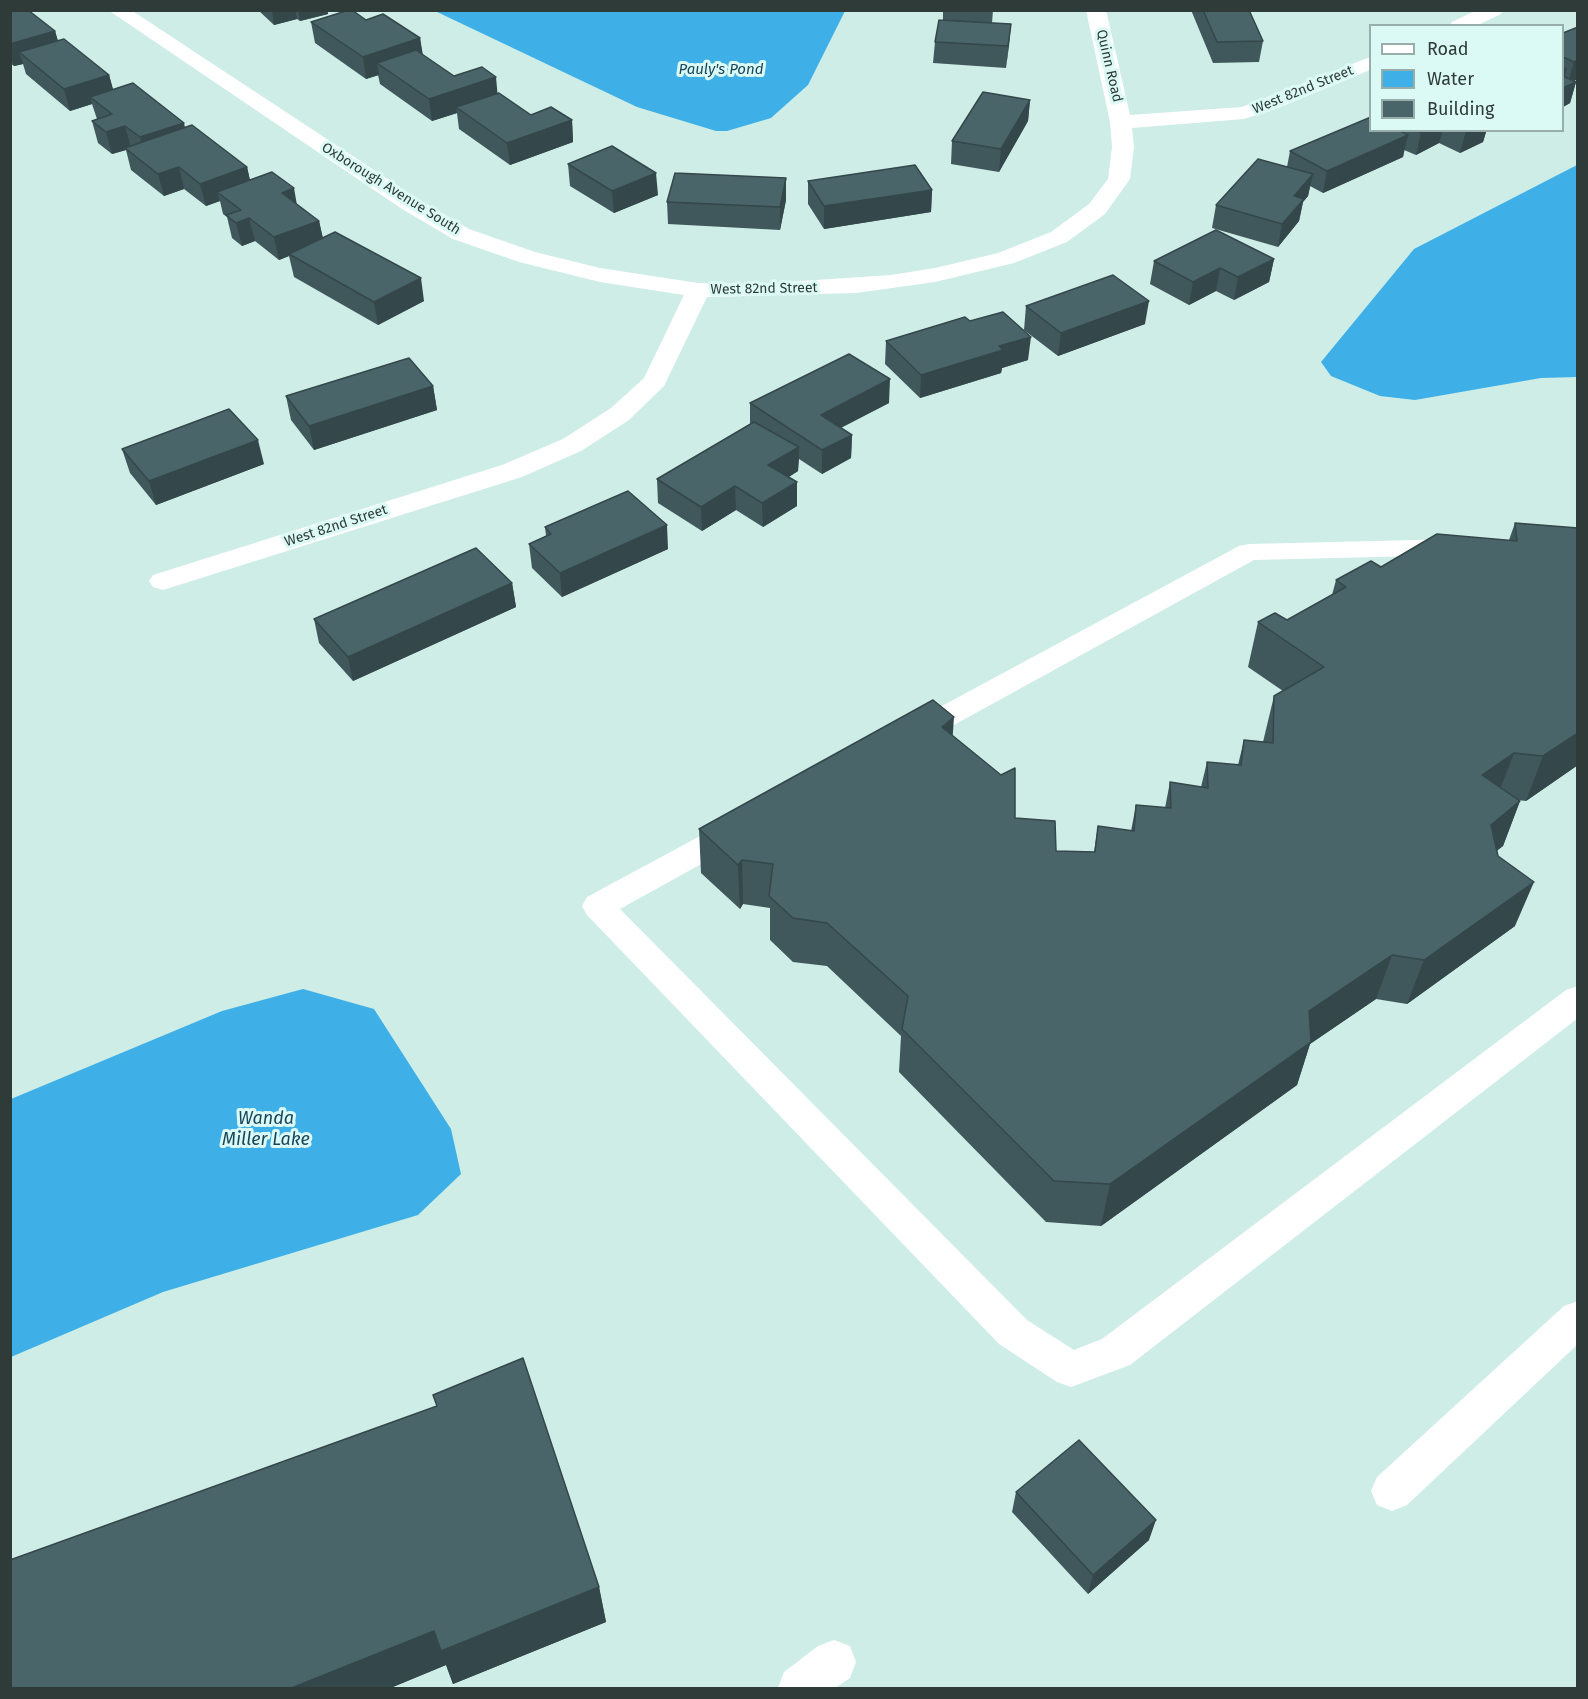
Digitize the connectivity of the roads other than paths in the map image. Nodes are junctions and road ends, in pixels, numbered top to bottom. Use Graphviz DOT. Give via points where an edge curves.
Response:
graph roads {
  1 [pos="117,10"];
  2 [pos="1096,10"];
  3 [pos="1494,10"];
  4 [pos="1463,24"];
  5 [pos="1369,64"];
  6 [pos="1121,122"];
  7 [pos="698,290"];
  8 [pos="1489,550"];
  9 [pos="163,581"];
  10 [pos="881,752"];
  11 [pos="766,814"];
  12 [pos="1578,999"];
  13 [pos="1578,1318"];
  14 [pos="1392,1491"];
  15 [pos="834,1662"];
  16 [pos="800,1689"];
  1 -- 7 [label="street, Oxborough Avenue South" via="461,234 527,257 600,275"];
  2 -- 6 [label="street, Quinn Road"];
  3 -- 4 [label="street"];
  5 -- 6 [label="street, West 82nd Street" via="1244,112"];
  6 -- 7 [label="street, West 82nd Street" via="1119,178 1097,209 1059,237 1006,258 935,275 856,286"];
  7 -- 9 [label="street, West 82nd Street" via="655,381 620,414 572,444 512,471"];
  8 -- 10 [label="lane" via="1445,546 1249,552"];
  11 -- 12 [label="lane" via="598,906 1013,1332 1071,1370 1116,1352"];
  13 -- 14 [label="lane"];
  15 -- 16 [label="lane"];
}
